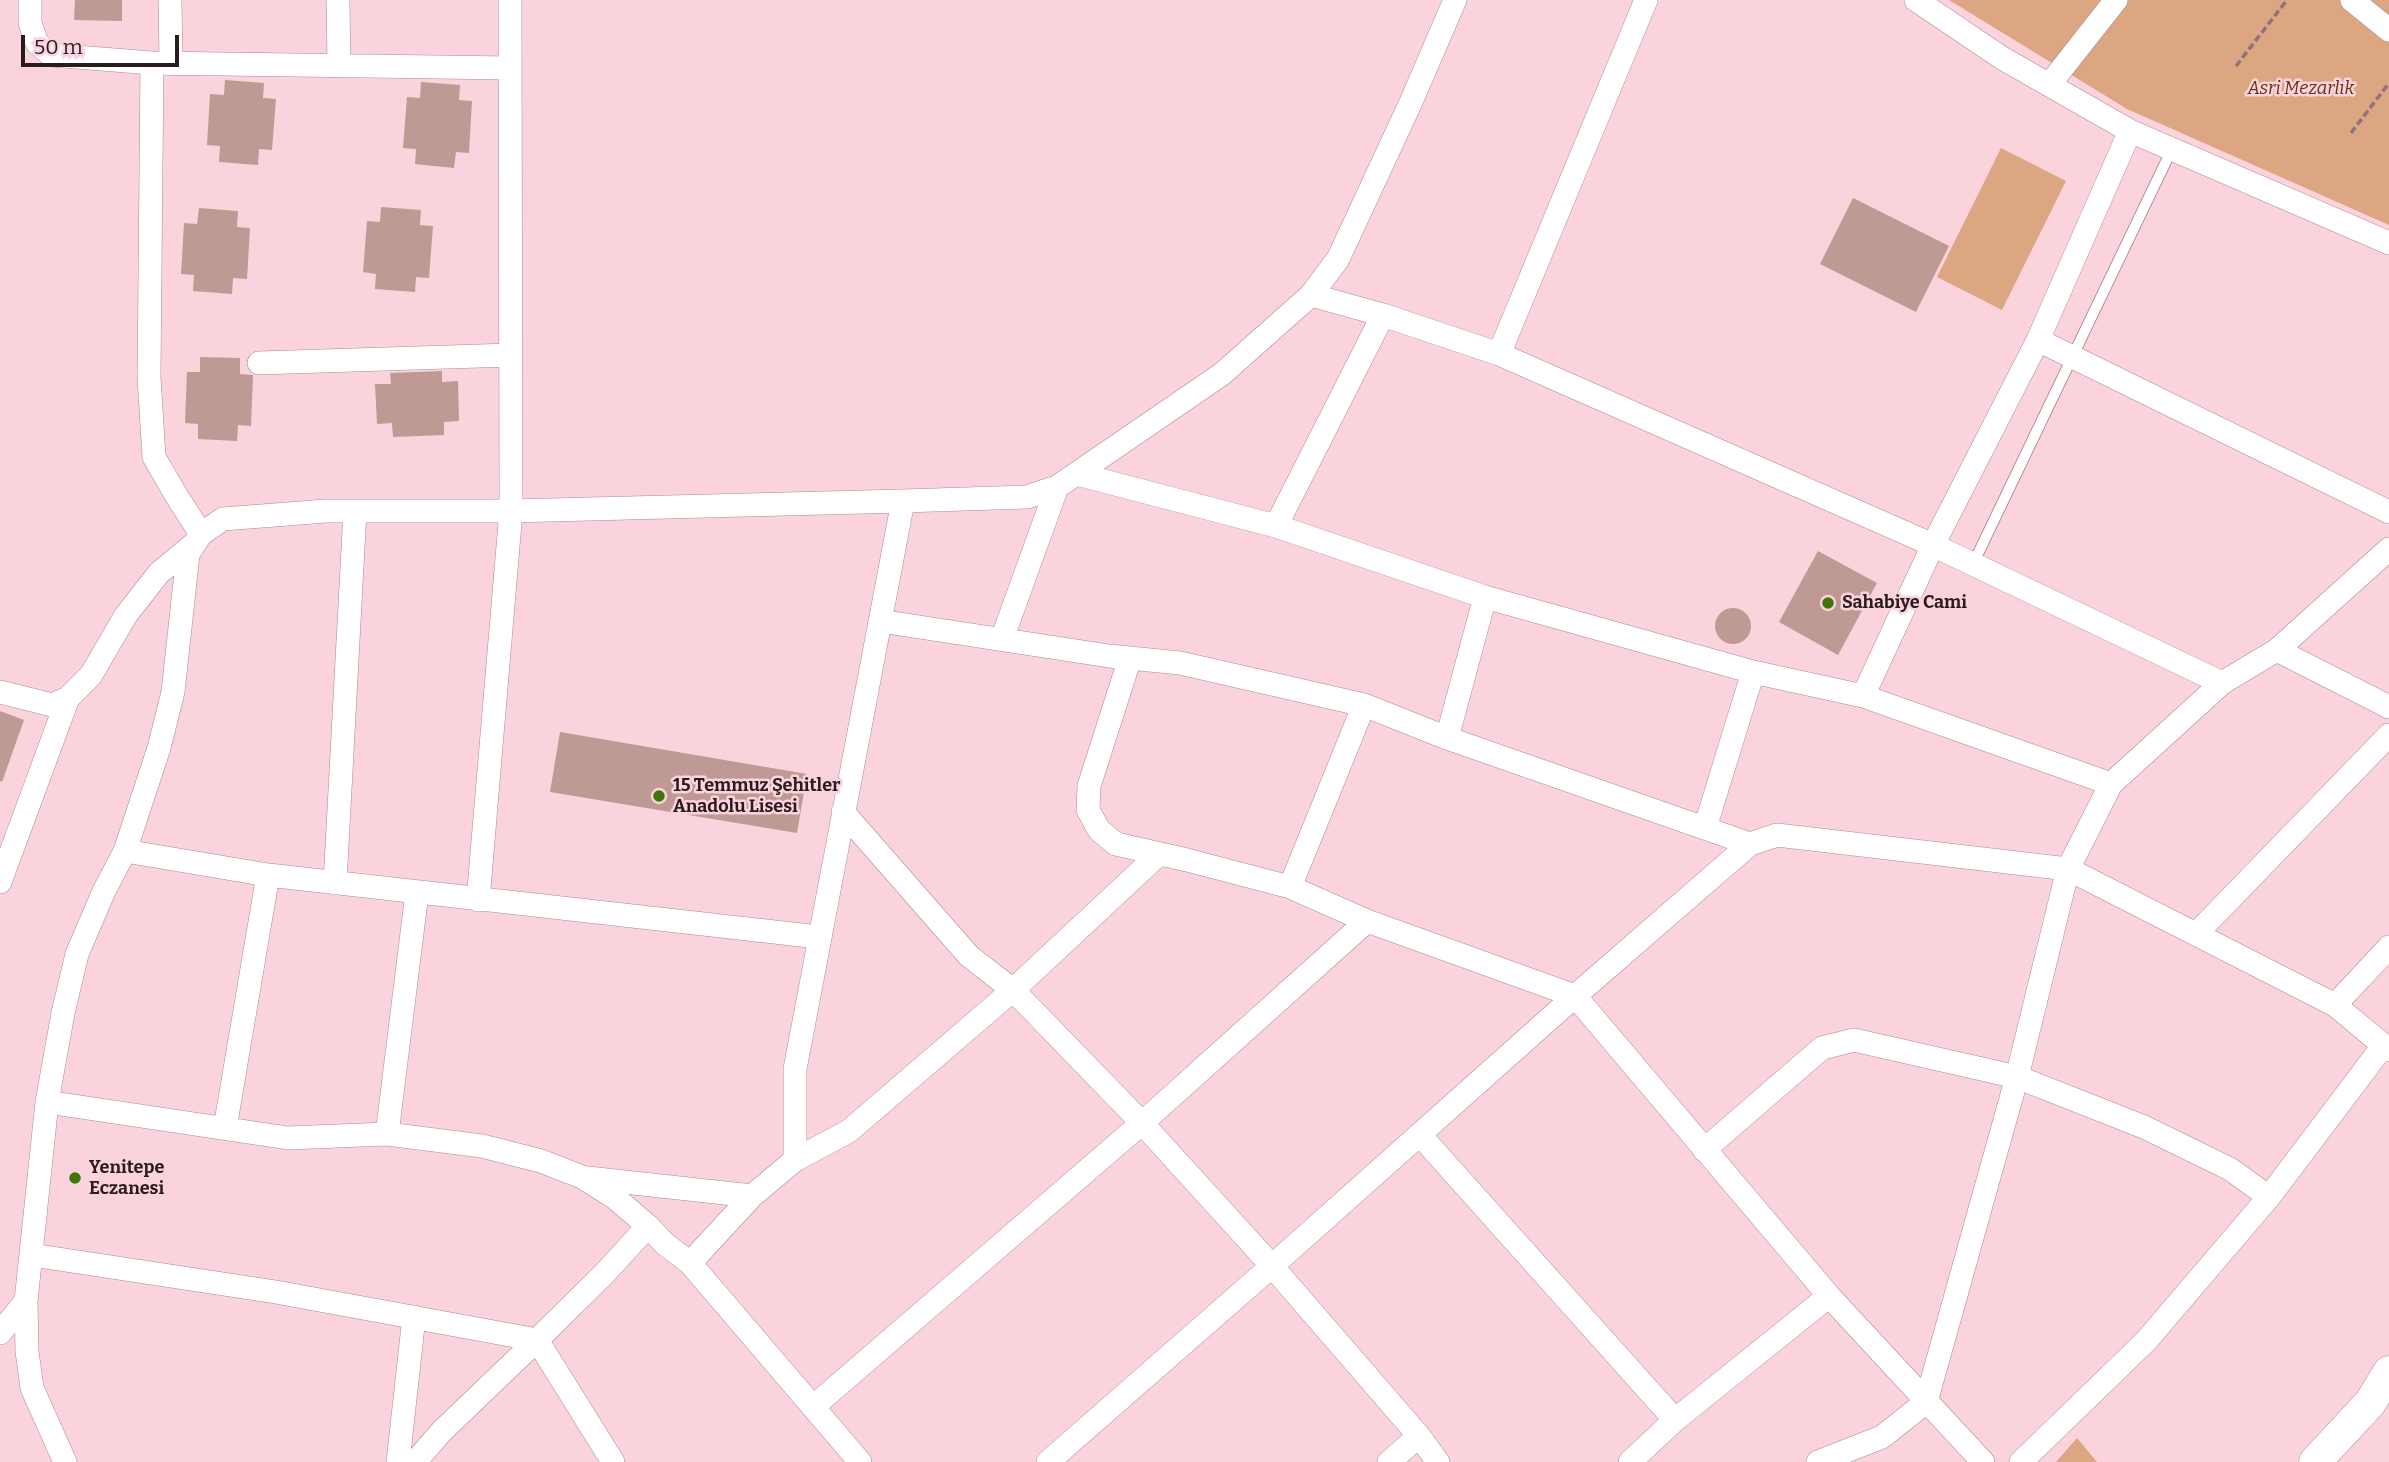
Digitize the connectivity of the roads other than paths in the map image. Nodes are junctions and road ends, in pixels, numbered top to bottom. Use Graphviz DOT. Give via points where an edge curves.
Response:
graph roads {
  1 [pos="30,0"];
  2 [pos="170,0"];
  3 [pos="338,0"];
  4 [pos="510,0"];
  5 [pos="1455,0"];
  6 [pos="1646,0"];
  7 [pos="1916,0"];
  8 [pos="2116,0"];
  9 [pos="2352,0"];
  10 [pos="2389,30"];
  11 [pos="161,64"];
  12 [pos="339,66"];
  13 [pos="510,68"];
  14 [pos="2049,85"];
  15 [pos="2130,131"];
  16 [pos="2172,149"];
  17 [pos="2389,243"];
  18 [pos="1311,295"];
  19 [pos="1383,315"];
  20 [pos="2038,340"];
  21 [pos="1499,354"];
  22 [pos="511,355"];
  23 [pos="2072,357"];
  24 [pos="259,363"];
  25 [pos="1077,474"];
  26 [pos="1057,487"];
  27 [pos="903,501"];
  28 [pos="355,511"];
  29 [pos="511,511"];
  30 [pos="2389,512"];
  31 [pos="1276,526"];
  32 [pos="198,539"];
  33 [pos="1933,545"];
  34 [pos="2389,549"];
  35 [pos="1973,564"];
  36 [pos="1485,597"];
  37 [pos="880,621"];
  38 [pos="1002,639"];
  39 [pos="2277,650"];
  40 [pos="1130,658"];
  41 [pos="1753,672"];
  42 [pos="2222,683"];
  43 [pos="0,692"];
  44 [pos="1863,696"];
  45 [pos="68,698"];
  46 [pos="1364,705"];
  47 [pos="2389,707"];
  48 [pos="2389,735"];
  49 [pos="1447,738"];
  50 [pos="2111,784"];
  51 [pos="843,812"];
  52 [pos="1706,828"];
  53 [pos="1751,844"];
  54 [pos="125,851"];
  55 [pos="1159,854"];
  56 [pos="2068,869"];
  57 [pos="268,875"];
  58 [pos="0,882"];
  59 [pos="335,883"];
  60 [pos="1290,887"];
  61 [pos="417,893"];
  62 [pos="478,900"];
  63 [pos="1367,921"];
  64 [pos="2196,934"];
  65 [pos="819,937"];
  66 [pos="2389,947"];
  67 [pos="1013,990"];
  68 [pos="1575,996"];
  69 [pos="2335,1005"];
  70 [pos="2386,1048"];
  71 [pos="2017,1077"];
  72 [pos="47,1102"];
  73 [pos="1142,1123"];
  74 [pos="225,1128"];
  75 [pos="387,1134"];
  76 [pos="1420,1135"];
  77 [pos="1704,1150"];
  78 [pos="795,1160"];
  79 [pos="582,1177"];
  80 [pos="751,1196"];
  81 [pos="2269,1197"];
  82 [pos="648,1226"];
  83 [pos="32,1255"];
  84 [pos="690,1263"];
  85 [pos="1272,1266"];
  86 [pos="1829,1296"];
  87 [pos="26,1301"];
  88 [pos="414,1317"];
  89 [pos="0,1333"];
  90 [pos="537,1340"];
  91 [pos="2389,1372"];
  92 [pos="1926,1402"];
  93 [pos="814,1406"];
  94 [pos="1675,1420"];
  95 [pos="1419,1436"];
  96 [pos="65,1462"];
  97 [pos="398,1462"];
  98 [pos="415,1462"];
  99 [pos="613,1462"];
  100 [pos="860,1462"];
  101 [pos="1048,1462"];
  102 [pos="1389,1462"];
  103 [pos="1438,1462"];
  104 [pos="1630,1462"];
  105 [pos="1818,1462"];
  106 [pos="1983,1462"];
  107 [pos="2021,1462"];
  108 [pos="2315,1462"];
  1 -- 11 [label="street" via="30,23 37,43 51,55"];
  2 -- 11 [label="street"];
  3 -- 12 [label="street"];
  4 -- 13 [label="street"];
  5 -- 18 [label="street" via="1338,259"];
  6 -- 21 [label="street"];
  7 -- 14 [label="street"];
  8 -- 14 [label="street"];
  9 -- 10 [label="street"];
  11 -- 12 [label="street"];
  11 -- 32 [label="street" via="149,377 154,457"];
  12 -- 13 [label="street"];
  13 -- 22 [label="street"];
  14 -- 15 [label="street"];
  15 -- 16 [label="street"];
  15 -- 20 [label="street"];
  16 -- 17 [label="street"];
  16 -- 23 [label="lane"];
  18 -- 19 [label="street"];
  18 -- 25 [label="street" via="1222,374"];
  19 -- 21 [label="street"];
  19 -- 31 [label="street"];
  20 -- 23 [label="street"];
  20 -- 33 [label="street"];
  21 -- 33 [label="street"];
  22 -- 24 [label="street"];
  22 -- 29 [label="street"];
  23 -- 30 [label="street"];
  23 -- 35 [label="lane"];
  25 -- 26 [label="street"];
  25 -- 31 [label="street"];
  26 -- 27 [label="street" via="1027,497"];
  26 -- 38 [label="street"];
  27 -- 29 [label="street"];
  27 -- 37 [label="street"];
  28 -- 29 [label="street"];
  28 -- 32 [label="street" via="223,519"];
  28 -- 59 [label="street"];
  29 -- 62 [label="street"];
  31 -- 36 [label="street"];
  32 -- 45 [label="street" via="159,573 126,615 91,675"];
  32 -- 54 [label="street" via="188,554 173,692"];
  33 -- 35 [label="street"];
  33 -- 44 [label="street"];
  34 -- 39 [label="street"];
  35 -- 42 [label="street"];
  36 -- 41 [label="street"];
  36 -- 49 [label="street"];
  37 -- 38 [label="street"];
  37 -- 51 [label="street"];
  38 -- 40 [label="street"];
  39 -- 42 [label="street"];
  39 -- 47 [label="street"];
  40 -- 46 [label="street" via="1180,663"];
  40 -- 55 [label="street" via="1089,786 1088,810 1099,830 1116,844"];
  41 -- 44 [label="street"];
  41 -- 52 [label="street"];
  42 -- 50 [label="street"];
  43 -- 45 [label="street" via="52,705"];
  44 -- 50 [label="street"];
  45 -- 58 [label="street"];
  46 -- 49 [label="street"];
  46 -- 60 [label="street"];
  48 -- 64 [label="street"];
  49 -- 52 [label="street"];
  50 -- 56 [label="street"];
  51 -- 65 [label="street"];
  51 -- 67 [label="street" via="969,956"];
  52 -- 53 [label="street"];
  53 -- 56 [label="street" via="1777,835"];
  53 -- 68 [label="street"];
  54 -- 57 [label="street"];
  54 -- 72 [label="street" via="77,954"];
  55 -- 60 [label="street"];
  55 -- 67 [label="street"];
  56 -- 64 [label="street"];
  56 -- 71 [label="street"];
  57 -- 59 [label="street"];
  57 -- 74 [label="street"];
  59 -- 61 [label="street"];
  60 -- 63 [label="street"];
  61 -- 62 [label="street"];
  61 -- 75 [label="street"];
  62 -- 65 [label="street"];
  63 -- 68 [label="street"];
  63 -- 73 [label="street"];
  64 -- 69 [label="street"];
  65 -- 78 [label="street" via="795,1069"];
  66 -- 69 [label="street"];
  67 -- 73 [label="street"];
  67 -- 78 [label="street" via="849,1130"];
  68 -- 76 [label="street"];
  68 -- 77 [label="street"];
  69 -- 70 [label="street"];
  70 -- 81 [label="street"];
  71 -- 77 [label="street" via="1854,1040 1822,1048"];
  71 -- 81 [label="street" via="2144,1127 2230,1169"];
  71 -- 92 [label="street"];
  72 -- 74 [label="street"];
  72 -- 83 [label="street"];
  73 -- 85 [label="street"];
  73 -- 93 [label="street"];
  74 -- 75 [label="street" via="288,1138"];
  75 -- 79 [label="street" via="482,1146"];
  76 -- 85 [label="street"];
  76 -- 94 [label="street"];
  77 -- 86 [label="street"];
  78 -- 80 [label="street"];
  79 -- 80 [label="street"];
  79 -- 82 [label="street"];
  80 -- 84 [label="street"];
  81 -- 107 [label="street" via="2146,1341"];
  82 -- 84 [label="street"];
  82 -- 90 [label="street"];
  83 -- 87 [label="street"];
  83 -- 88 [label="street"];
  84 -- 93 [label="street"];
  85 -- 95 [label="street"];
  85 -- 101 [label="street"];
  86 -- 92 [label="street"];
  86 -- 94 [label="street"];
  87 -- 89 [label="street"];
  87 -- 96 [label="street" via="32,1388"];
  88 -- 90 [label="street"];
  88 -- 97 [label="street"];
  90 -- 98 [label="street"];
  90 -- 99 [label="street"];
  91 -- 108 [label="main road" via="2370,1403"];
  92 -- 105 [label="street" via="1882,1437"];
  92 -- 106 [label="street"];
  93 -- 100 [label="street"];
  94 -- 104 [label="street"];
  95 -- 102 [label="street"];
  95 -- 103 [label="street"];
}
